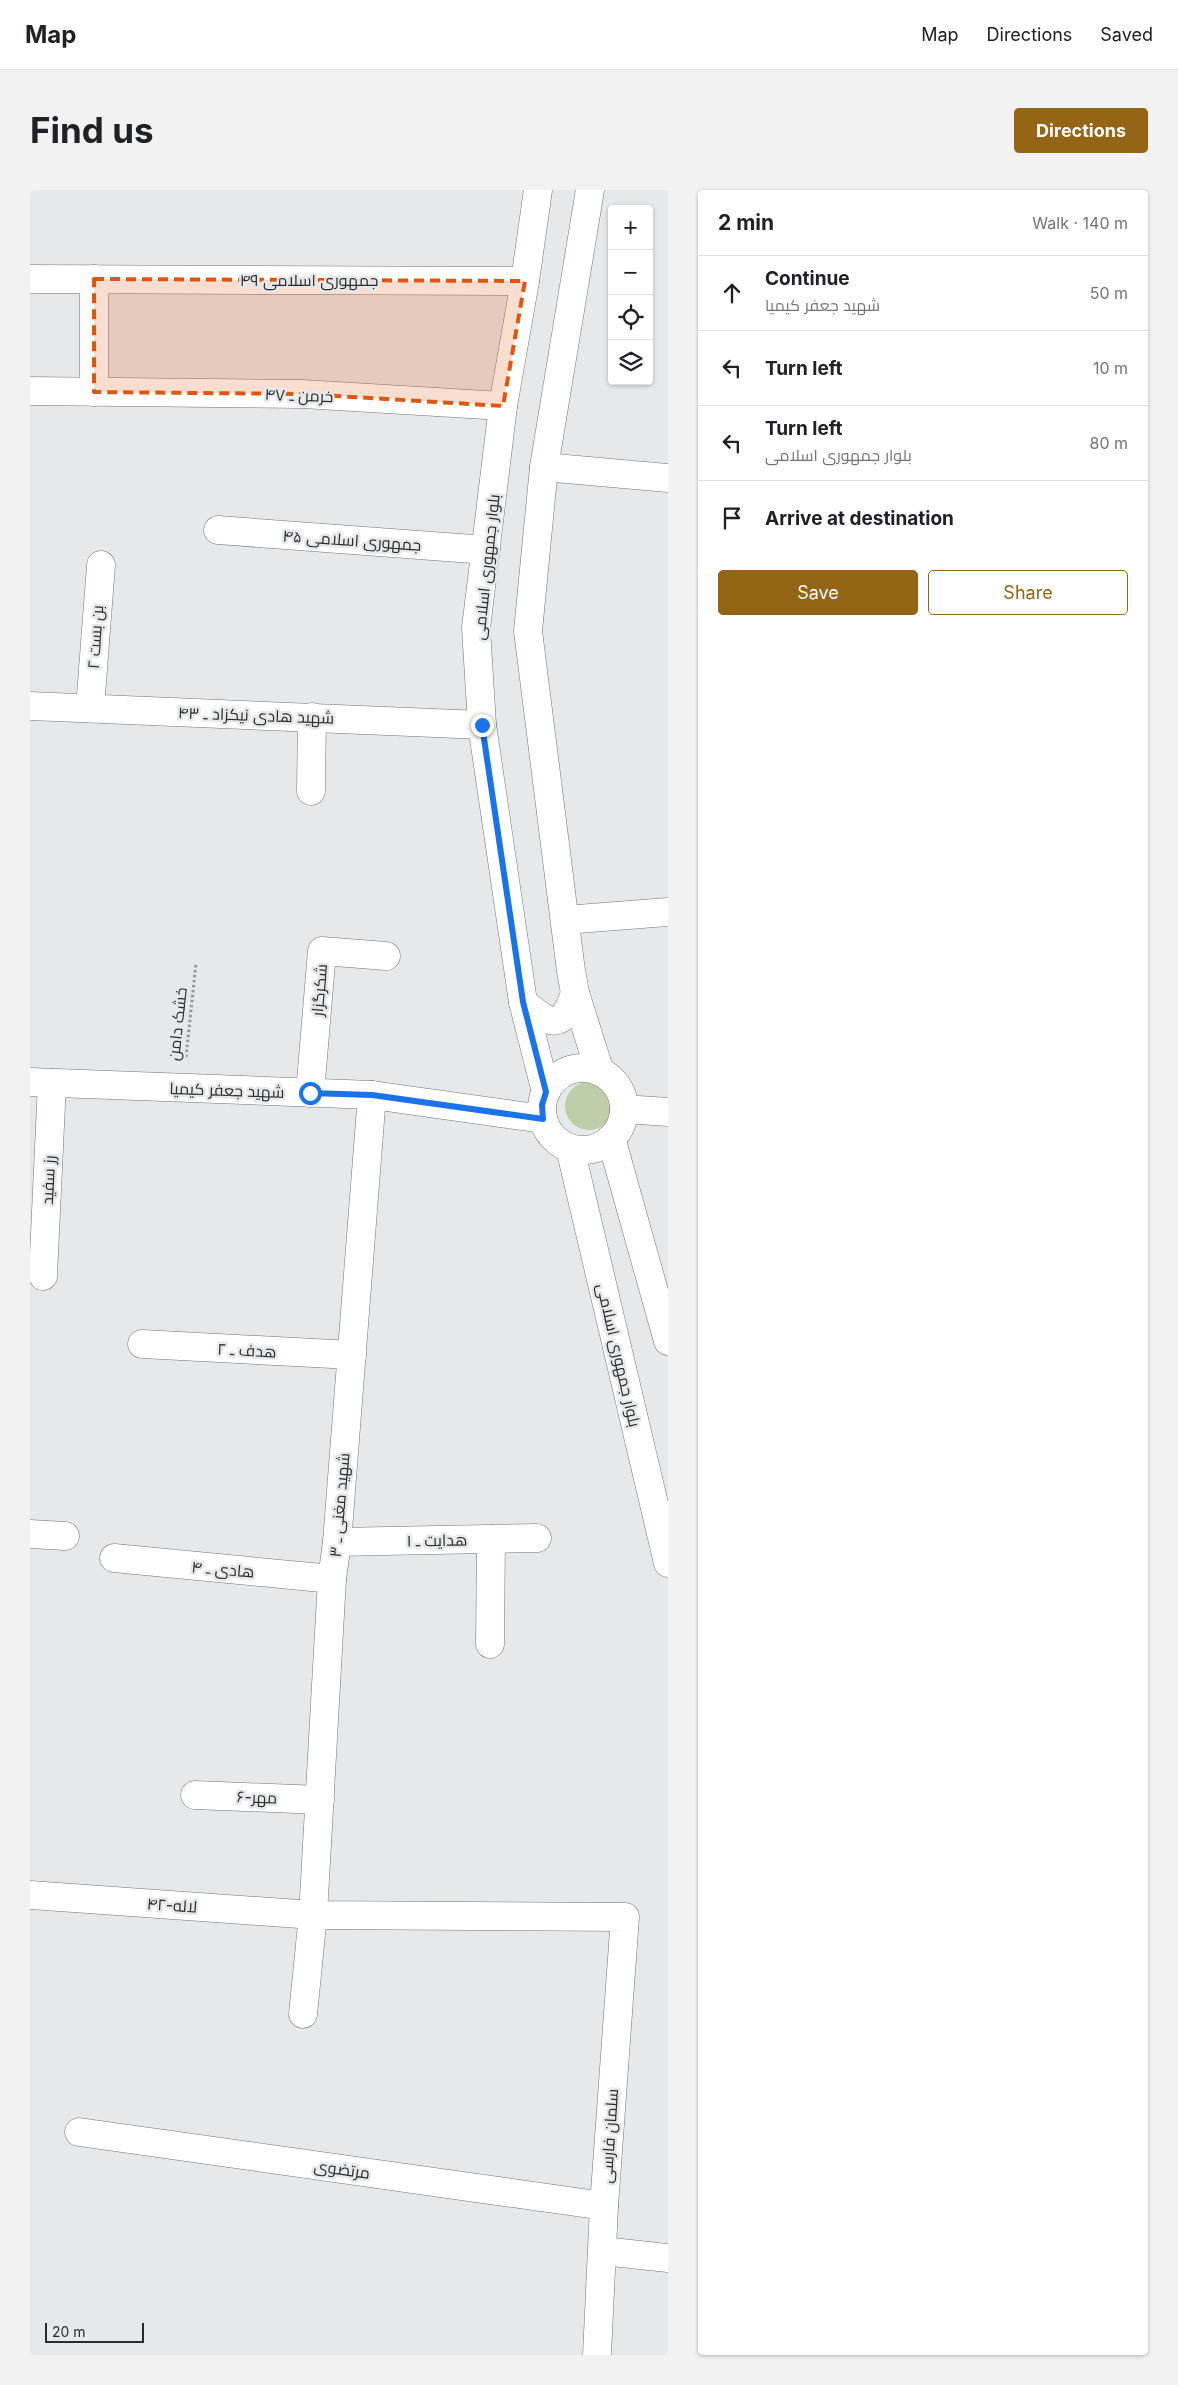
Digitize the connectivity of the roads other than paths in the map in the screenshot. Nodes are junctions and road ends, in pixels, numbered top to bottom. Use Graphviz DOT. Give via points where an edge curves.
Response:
graph roads {
  1 [pos="538,190"];
  2 [pos="590,190"];
  3 [pos="30,279"];
  4 [pos="94,279"];
  5 [pos="525,281"];
  6 [pos="30,392"];
  7 [pos="94,392"];
  8 [pos="503,406"];
  9 [pos="544,466"];
  10 [pos="668,478"];
  11 [pos="218,530"];
  12 [pos="486,550"];
  13 [pos="101,565"];
  14 [pos="30,706"];
  15 [pos="90,708"];
  16 [pos="312,717"];
  17 [pos="482,725"];
  18 [pos="311,791"];
  19 [pos="668,912"];
  20 [pos="565,920"];
  21 [pos="386,956"];
  22 [pos="575,993"];
  23 [pos="523,1002"];
  24 [pos="600,1072"];
  25 [pos="41,1083"];
  26 [pos="546,1092"];
  27 [pos="310,1093"];
  28 [pos="372,1095"];
  29 [pos="624,1109"];
  30 [pos="668,1112"];
  31 [pos="543,1119"];
  32 [pos="612,1138"];
  33 [pos="570,1148"];
  34 [pos="43,1276"];
  35 [pos="668,1341"];
  36 [pos="142,1344"];
  37 [pos="352,1355"];
  38 [pos="30,1534"];
  39 [pos="65,1536"];
  40 [pos="537,1538"];
  41 [pos="491,1539"];
  42 [pos="337,1542"];
  43 [pos="114,1558"];
  44 [pos="668,1563"];
  45 [pos="332,1579"];
  46 [pos="490,1644"];
  47 [pos="195,1795"];
  48 [pos="320,1800"];
  49 [pos="30,1895"];
  50 [pos="313,1916"];
  51 [pos="625,1917"];
  52 [pos="303,2014"];
  53 [pos="79,2132"];
  54 [pos="604,2206"];
  55 [pos="603,2251"];
  56 [pos="668,2258"];
  57 [pos="597,2355"];
  1 -- 5 [label="street, بلوار جمهوری اسلامی"];
  2 -- 9 [label="street"];
  3 -- 4 [label="street, جمهوری اسلامی ۴۹"];
  4 -- 5 [label="street, جمهوری اسلامی ۴۹"];
  4 -- 7 [label="street"];
  5 -- 8 [label="street, بلوار جمهوری اسلامی"];
  6 -- 7 [label="street, خرمن ـ ۴۷"];
  7 -- 8 [label="street, خرمن ـ ۴۷" via="303,394"];
  8 -- 12 [label="street, بلوار جمهوری اسلامی"];
  9 -- 10 [label="street"];
  9 -- 20 [label="street" via="528,631"];
  11 -- 12 [label="street, جمهوری اسلامی ۴۵"];
  12 -- 17 [label="street, بلوار جمهوری اسلامی" via="476,628"];
  13 -- 15 [label="street, بن بست ۲"];
  14 -- 15 [label="street, شهید هادی نیکزاد ـ ۴۳"];
  15 -- 16 [label="street, شهید هادی نیکزاد ـ ۴۳"];
  16 -- 17 [label="street, شهید هادی نیکزاد ـ ۴۳"];
  16 -- 18 [label="street"];
  17 -- 23 [label="street, بلوار جمهوری اسلامی"];
  19 -- 20 [label="street"];
  20 -- 22 [label="street"];
  21 -- 27 [label="street, شکرگزار" via="322,951"];
  22 -- 23 [label="street" via="569,1012 561,1019 550,1021"];
  22 -- 24 [label="street"];
  23 -- 26 [label="street, بلوار جمهوری اسلامی"];
  24 -- 26 [label="street" via="584,1068 569,1070 555,1079"];
  24 -- 29 [label="street" via="618,1087"];
  25 -- 27 [label="street, شهید جعفر کیمیا"];
  25 -- 34 [label="street, رز سفید"];
  26 -- 31 [label="street" via="542,1105"];
  27 -- 28 [label="street, شهید جعفر کیمیا"];
  28 -- 31 [label="street, شهید جعفر کیمیا"];
  28 -- 37 [label="street, شهید مغنی ـ ۳"];
  29 -- 30 [label="street"];
  29 -- 32 [label="street" via="622,1121"];
  31 -- 33 [label="street" via="548,1131"];
  32 -- 33 [label="street" via="592,1149"];
  32 -- 35 [label="street"];
  33 -- 44 [label="street, بلوار جمهوری اسلامی"];
  36 -- 37 [label="street, هدف ـ ۲"];
  37 -- 42 [label="street, شهید مغنی ـ ۳"];
  38 -- 39 [label="street"];
  40 -- 41 [label="street, هدایت ـ ۱"];
  41 -- 42 [label="street, هدایت ـ ۱"];
  41 -- 46 [label="street"];
  42 -- 45 [label="street, شهید مغنی ـ ۳"];
  43 -- 45 [label="street, هادی ـ ۴"];
  45 -- 48 [label="street, شهید مغنی ـ ۳"];
  47 -- 48 [label="street, مهر-۶"];
  48 -- 50 [label="street, شهید مغنی ـ ۳"];
  49 -- 50 [label="street, لاله-۴۲"];
  50 -- 51 [label="street, لاله-۴۲"];
  50 -- 52 [label="street, شهید مغنی ـ ۳"];
  51 -- 54 [label="street, سلمان فارسی"];
  53 -- 54 [label="street, مرتضوی"];
  54 -- 55 [label="street, سلمان فارسی"];
  55 -- 56 [label="street"];
  55 -- 57 [label="street, سلمان فارسی"];
}
